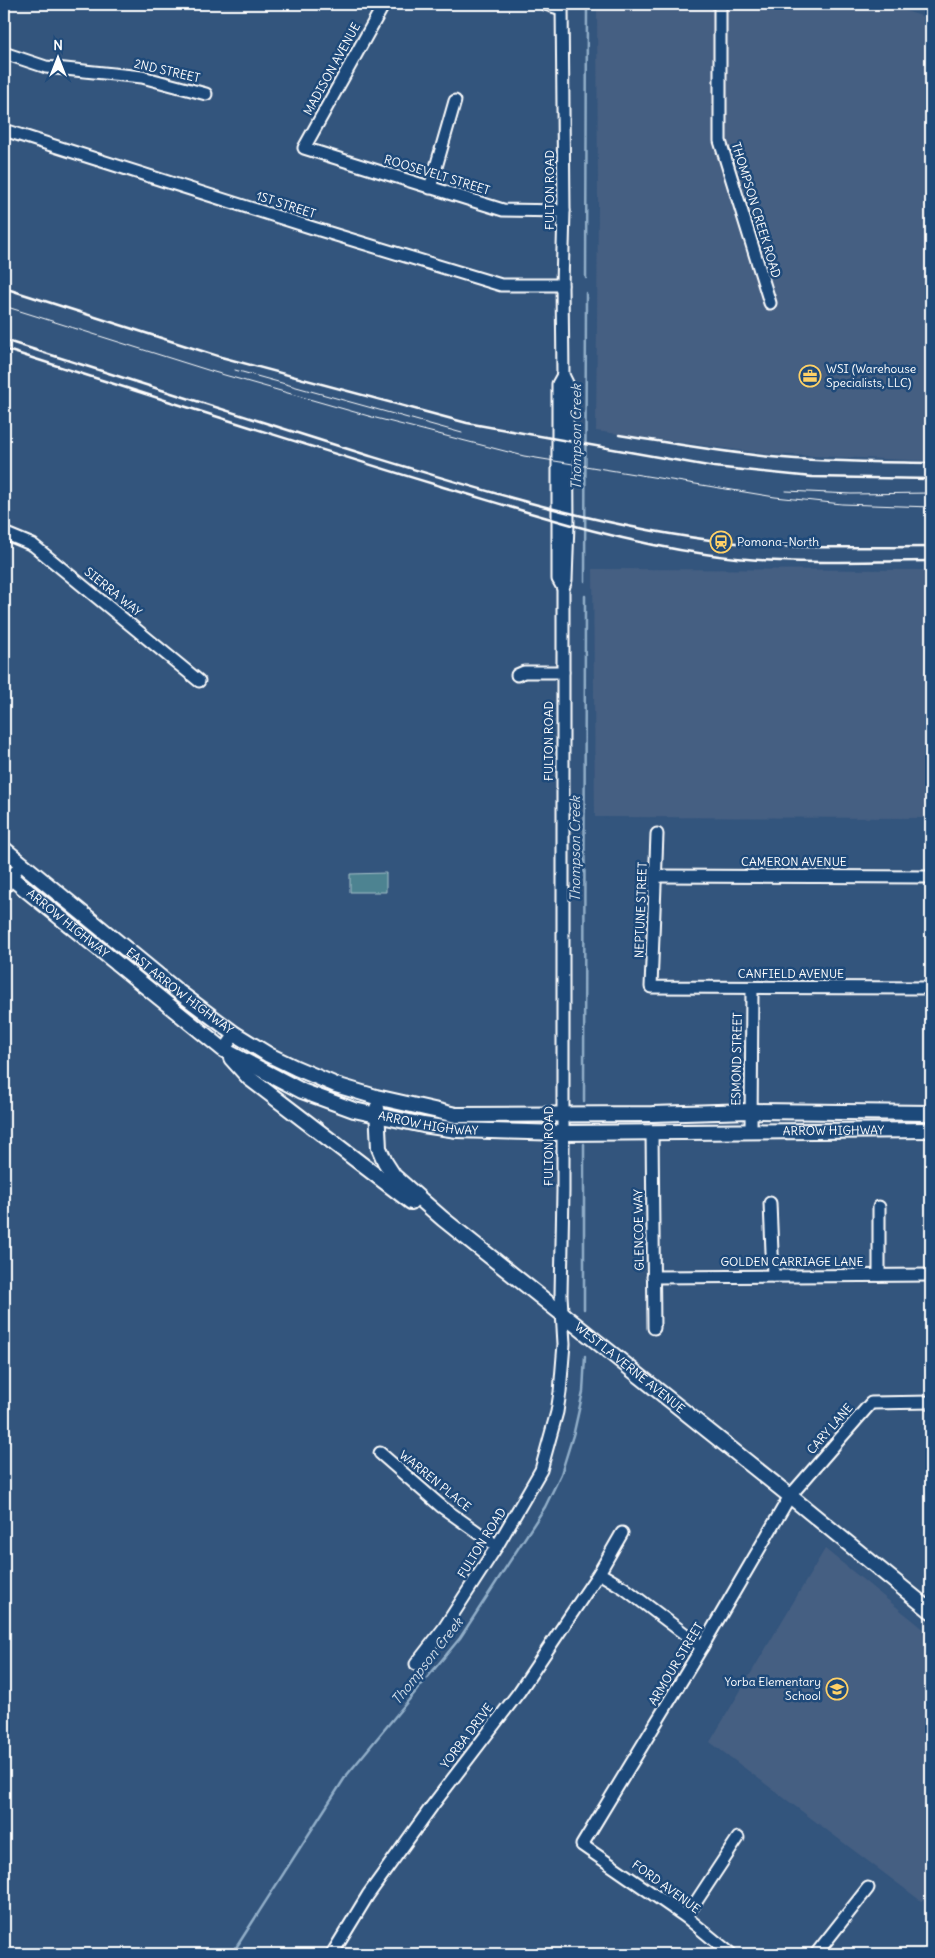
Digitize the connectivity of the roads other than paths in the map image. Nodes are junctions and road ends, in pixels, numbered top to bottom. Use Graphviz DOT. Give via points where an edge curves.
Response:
graph roads {
  1 [pos="384,4"];
  2 [pos="545,4"];
  3 [pos="720,4"];
  4 [pos="562,6"];
  5 [pos="4,53"];
  6 [pos="206,94"];
  7 [pos="456,101"];
  8 [pos="4,130"];
  9 [pos="304,148"];
  10 [pos="430,188"];
  11 [pos="564,211"];
  12 [pos="562,285"];
  13 [pos="770,303"];
  14 [pos="4,533"];
  15 [pos="563,672"];
  16 [pos="517,675"];
  17 [pos="199,681"];
  18 [pos="657,834"];
  19 [pos="4,849"];
  20 [pos="21,863"];
  21 [pos="656,876"];
  22 [pos="931,877"];
  23 [pos="6,879"];
  24 [pos="651,987"];
  25 [pos="752,988"];
  26 [pos="931,988"];
  27 [pos="234,1034"];
  28 [pos="224,1050"];
  29 [pos="376,1097"];
  30 [pos="750,1111"];
  31 [pos="931,1112"];
  32 [pos="563,1114"];
  33 [pos="377,1116"];
  34 [pos="931,1130"];
  35 [pos="751,1131"];
  36 [pos="652,1132"];
  37 [pos="563,1133"];
  38 [pos="770,1203"];
  39 [pos="879,1207"];
  40 [pos="443,1219"];
  41 [pos="879,1275"];
  42 [pos="931,1275"];
  43 [pos="773,1276"];
  44 [pos="653,1277"];
  45 [pos="562,1314"];
  46 [pos="654,1328"];
  47 [pos="931,1402"];
  48 [pos="380,1453"];
  49 [pos="790,1496"];
  50 [pos="622,1533"];
  51 [pos="497,1546"];
  52 [pos="599,1573"];
  53 [pos="931,1611"];
  54 [pos="702,1647"];
  55 [pos="416,1664"];
  56 [pos="738,1838"];
  57 [pos="582,1845"];
  58 [pos="868,1888"];
  59 [pos="686,1917"];
  60 [pos="332,1954"];
  61 [pos="732,1954"];
  62 [pos="816,1954"];
  1 -- 9 [label="street, MADISON AVENUE"];
  2 -- 4 [label="street"];
  3 -- 13 [label="street, THOMPSON CREEK ROAD" via="720,141"];
  4 -- 11 [label="street, FULTON ROAD"];
  5 -- 6 [label="street, 2ND STREET" via="46,67 142,77"];
  7 -- 10 [label="street"];
  8 -- 12 [label="street, 1ST STREET" via="501,285"];
  9 -- 10 [label="street, ROOSEVELT STREET"];
  10 -- 11 [label="street, ROOSEVELT STREET" via="503,210"];
  11 -- 12 [label="street, FULTON ROAD"];
  12 -- 15 [label="street, FULTON ROAD" via="563,376 567,383 568,524 563,588"];
  14 -- 17 [label="street, SIERRA WAY" via="33,545"];
  15 -- 16 [label="street" via="524,672"];
  15 -- 32 [label="street, FULTON ROAD"];
  18 -- 21 [label="street, NEPTUNE STREET"];
  19 -- 20 [label="main road, EAST ARROW HIGHWAY"];
  20 -- 23 [label="street"];
  20 -- 27 [label="main road, EAST ARROW HIGHWAY"];
  21 -- 22 [label="street, CAMERON AVENUE"];
  21 -- 24 [label="street, NEPTUNE STREET"];
  23 -- 28 [label="main road, ARROW HIGHWAY"];
  24 -- 25 [label="street, CANFIELD AVENUE"];
  25 -- 26 [label="street, CANFIELD AVENUE"];
  25 -- 30 [label="street, ESMOND STREET"];
  27 -- 28 [label="street"];
  27 -- 29 [label="main road, EAST ARROW HIGHWAY" via="296,1068"];
  28 -- 33 [label="main road, ARROW HIGHWAY" via="302,1091"];
  28 -- 40 [label="main road" via="249,1078 431,1218"];
  29 -- 32 [label="main road, ARROW HIGHWAY" via="456,1115"];
  29 -- 33 [label="main road, WEST LA VERNE AVENUE"];
  30 -- 31 [label="main road, ARROW HIGHWAY"];
  30 -- 32 [label="main road, ARROW HIGHWAY"];
  30 -- 35 [label="street, ESMOND STREET"];
  32 -- 37 [label="street, FULTON ROAD"];
  33 -- 37 [label="main road, ARROW HIGHWAY" via="457,1130"];
  33 -- 40 [label="main road, WEST LA VERNE AVENUE" via="379,1148 394,1176"];
  34 -- 35 [label="main road, ARROW HIGHWAY"];
  35 -- 36 [label="main road, ARROW HIGHWAY"];
  36 -- 37 [label="main road, ARROW HIGHWAY"];
  36 -- 44 [label="street, GLENCOE WAY"];
  37 -- 45 [label="street, FULTON ROAD"];
  38 -- 43 [label="street"];
  39 -- 41 [label="street"];
  40 -- 45 [label="main road, WEST LA VERNE AVENUE"];
  41 -- 42 [label="street, GOLDEN CARRIAGE LANE"];
  41 -- 43 [label="street, GOLDEN CARRIAGE LANE"];
  43 -- 44 [label="street, GOLDEN CARRIAGE LANE"];
  44 -- 46 [label="street, GLENCOE WAY"];
  45 -- 49 [label="main road, WEST LA VERNE AVENUE"];
  45 -- 51 [label="street, FULTON ROAD" via="564,1344 560,1392 547,1454"];
  47 -- 49 [label="street, CARY LANE" via="870,1403"];
  48 -- 51 [label="street, WARREN PLACE" via="442,1507"];
  49 -- 53 [label="main road, WEST LA VERNE AVENUE"];
  49 -- 54 [label="street, ARMOUR STREET"];
  50 -- 52 [label="street, YORBA DRIVE"];
  51 -- 55 [label="street, FULTON ROAD" via="444,1628"];
  52 -- 54 [label="street"];
  52 -- 60 [label="street, YORBA DRIVE" via="519,1692 368,1895"];
  54 -- 57 [label="street, ARMOUR STREET"];
  56 -- 59 [label="street"];
  57 -- 59 [label="street, FORD AVENUE"];
  58 -- 62 [label="street"];
  59 -- 61 [label="street, FORD AVENUE"];
}
